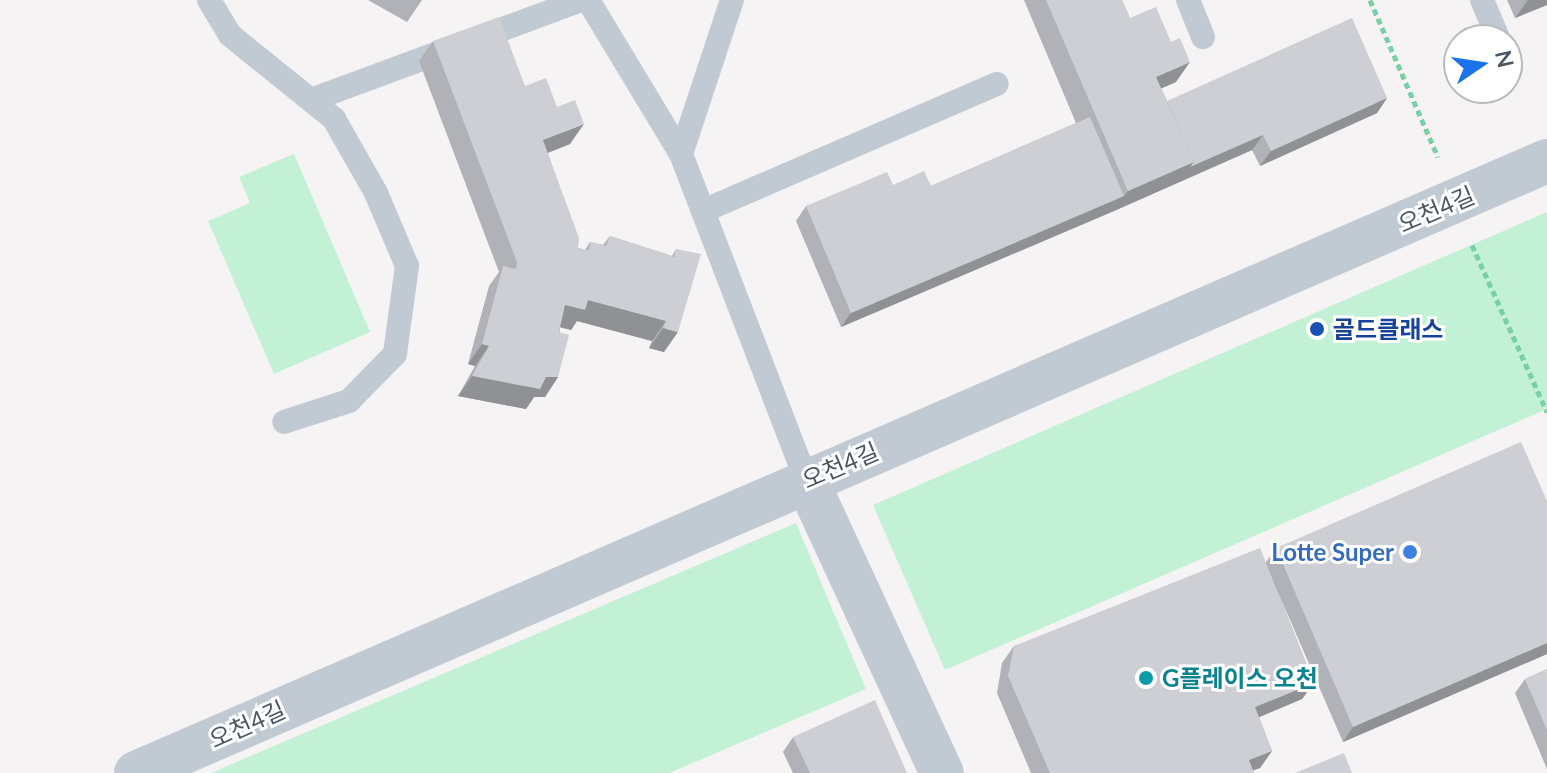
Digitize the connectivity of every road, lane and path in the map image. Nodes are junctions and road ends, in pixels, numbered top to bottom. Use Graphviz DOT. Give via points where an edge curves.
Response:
graph roads {
  1 [pos="209,0"];
  2 [pos="581,0"];
  3 [pos="588,0"];
  4 [pos="732,0"];
  5 [pos="1188,0"];
  6 [pos="1482,0"];
  7 [pos="1492,24"];
  8 [pos="1203,37"];
  9 [pos="997,84"];
  10 [pos="311,100"];
  11 [pos="681,154"];
  12 [pos="1547,161"];
  13 [pos="703,211"];
  14 [pos="284,422"];
  15 [pos="806,479"];
  16 [pos="136,773"];
  17 [pos="942,773"];
  1 -- 10 [label="lane" via="230,35"];
  2 -- 10 [label="lane"];
  3 -- 11 [label="lane"];
  4 -- 11 [label="lane"];
  5 -- 8 [label="lane"];
  6 -- 7 [label="lane"];
  9 -- 13 [label="lane"];
  10 -- 14 [label="lane" via="334,119 376,193 407,266 395,354 349,401"];
  11 -- 13 [label="lane"];
  12 -- 15 [label="street, 오천4길"];
  13 -- 15 [label="lane"];
  15 -- 16 [label="street, 오천4길"];
  15 -- 17 [label="street"];
}
